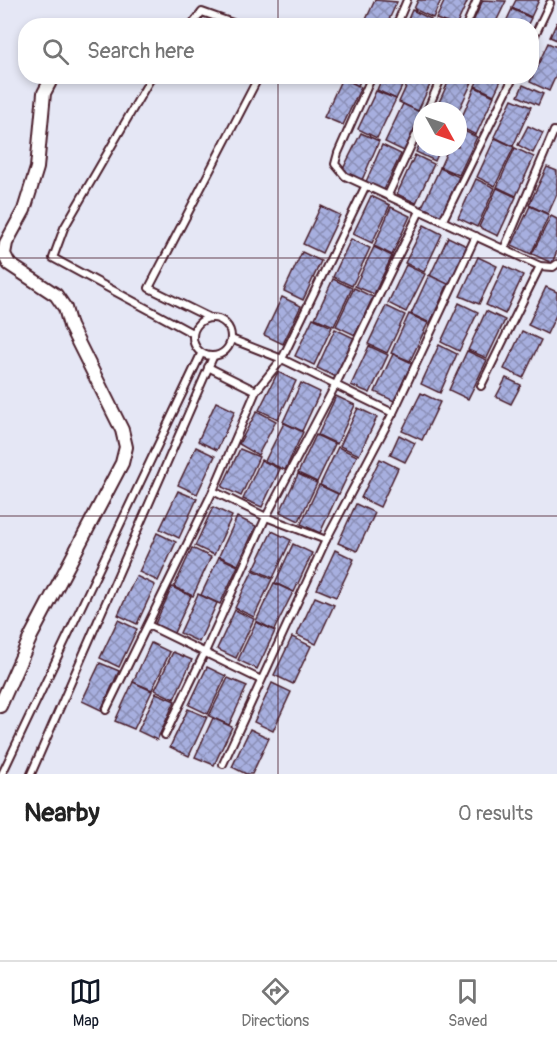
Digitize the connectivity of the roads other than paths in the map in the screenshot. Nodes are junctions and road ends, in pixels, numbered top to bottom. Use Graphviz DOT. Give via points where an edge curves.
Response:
graph roads {
  1 [pos="407,0"];
  2 [pos="477,0"];
  3 [pos="550,3"];
  4 [pos="197,18"];
  5 [pos="219,18"];
  6 [pos="399,18"];
  7 [pos="469,18"];
  8 [pos="539,25"];
  9 [pos="49,84"];
  10 [pos="147,84"];
  11 [pos="255,84"];
  12 [pos="368,84"];
  13 [pos="439,84"];
  14 [pos="510,84"];
  15 [pos="431,102"];
  16 [pos="554,131"];
  17 [pos="413,141"];
  18 [pos="365,187"];
  19 [pos="388,195"];
  20 [pos="420,211"];
  21 [pos="443,220"];
  22 [pos="476,236"];
  23 [pos="504,249"];
  24 [pos="557,264"];
  25 [pos="540,266"];
  26 [pos="210,318"];
  27 [pos="192,333"];
  28 [pos="231,339"];
  29 [pos="201,354"];
  30 [pos="213,357"];
  31 [pos="282,358"];
  32 [pos="208,368"];
  33 [pos="336,384"];
  34 [pos="481,386"];
  35 [pos="256,391"];
  36 [pos="393,414"];
  37 [pos="213,491"];
  38 [pos="266,517"];
  39 [pos="326,540"];
  40 [pos="148,625"];
  41 [pos="206,652"];
  42 [pos="261,680"];
  43 [pos="0,706"];
  44 [pos="106,710"];
  45 [pos="165,735"];
  46 [pos="223,764"];
  47 [pos="2,774"];
  48 [pos="31,774"];
  1 -- 6 [label="lane"];
  2 -- 7 [label="lane"];
  3 -- 8 [label="lane"];
  4 -- 5 [label="lane" via="202,12"];
  9 -- 43 [label="street" via="44,93 38,168 4,254 9,264 56,295 65,308 70,326 116,416 126,447 122,463 31,636"];
  10 -- 27 [label="lane" via="64,228 53,258"];
  11 -- 26 [label="lane" via="149,288"];
  12 -- 18 [label="lane" via="335,164 345,176"];
  13 -- 15 [label="lane"];
  14 -- 21 [label="lane"];
  16 -- 23 [label="lane"];
  17 -- 19 [label="lane"];
  18 -- 19 [label="lane"];
  18 -- 31 [label="lane"];
  19 -- 20 [label="lane"];
  20 -- 21 [label="lane"];
  20 -- 33 [label="lane"];
  21 -- 22 [label="lane"];
  22 -- 23 [label="lane"];
  22 -- 36 [label="lane"];
  23 -- 25 [label="lane"];
  24 -- 25 [label="lane"];
  25 -- 34 [label="lane"];
  26 -- 27 [label="lane" via="199,322"];
  26 -- 28 [label="lane" via="221,320 229,328"];
  27 -- 29 [label="lane" via="193,345"];
  28 -- 30 [label="lane" via="226,351"];
  28 -- 31 [label="lane"];
  29 -- 30 [label="lane"];
  29 -- 47 [label="lane"];
  30 -- 32 [label="lane"];
  31 -- 33 [label="lane"];
  31 -- 35 [label="lane"];
  32 -- 35 [label="lane"];
  32 -- 48 [label="lane"];
  33 -- 36 [label="lane"];
  33 -- 38 [label="lane"];
  35 -- 37 [label="lane"];
  36 -- 39 [label="lane"];
  37 -- 38 [label="lane"];
  37 -- 40 [label="lane"];
  38 -- 39 [label="lane"];
  38 -- 41 [label="lane"];
  39 -- 42 [label="lane"];
  40 -- 41 [label="lane"];
  40 -- 44 [label="lane"];
  41 -- 42 [label="lane"];
  41 -- 45 [label="lane"];
  42 -- 46 [label="lane"];
}
